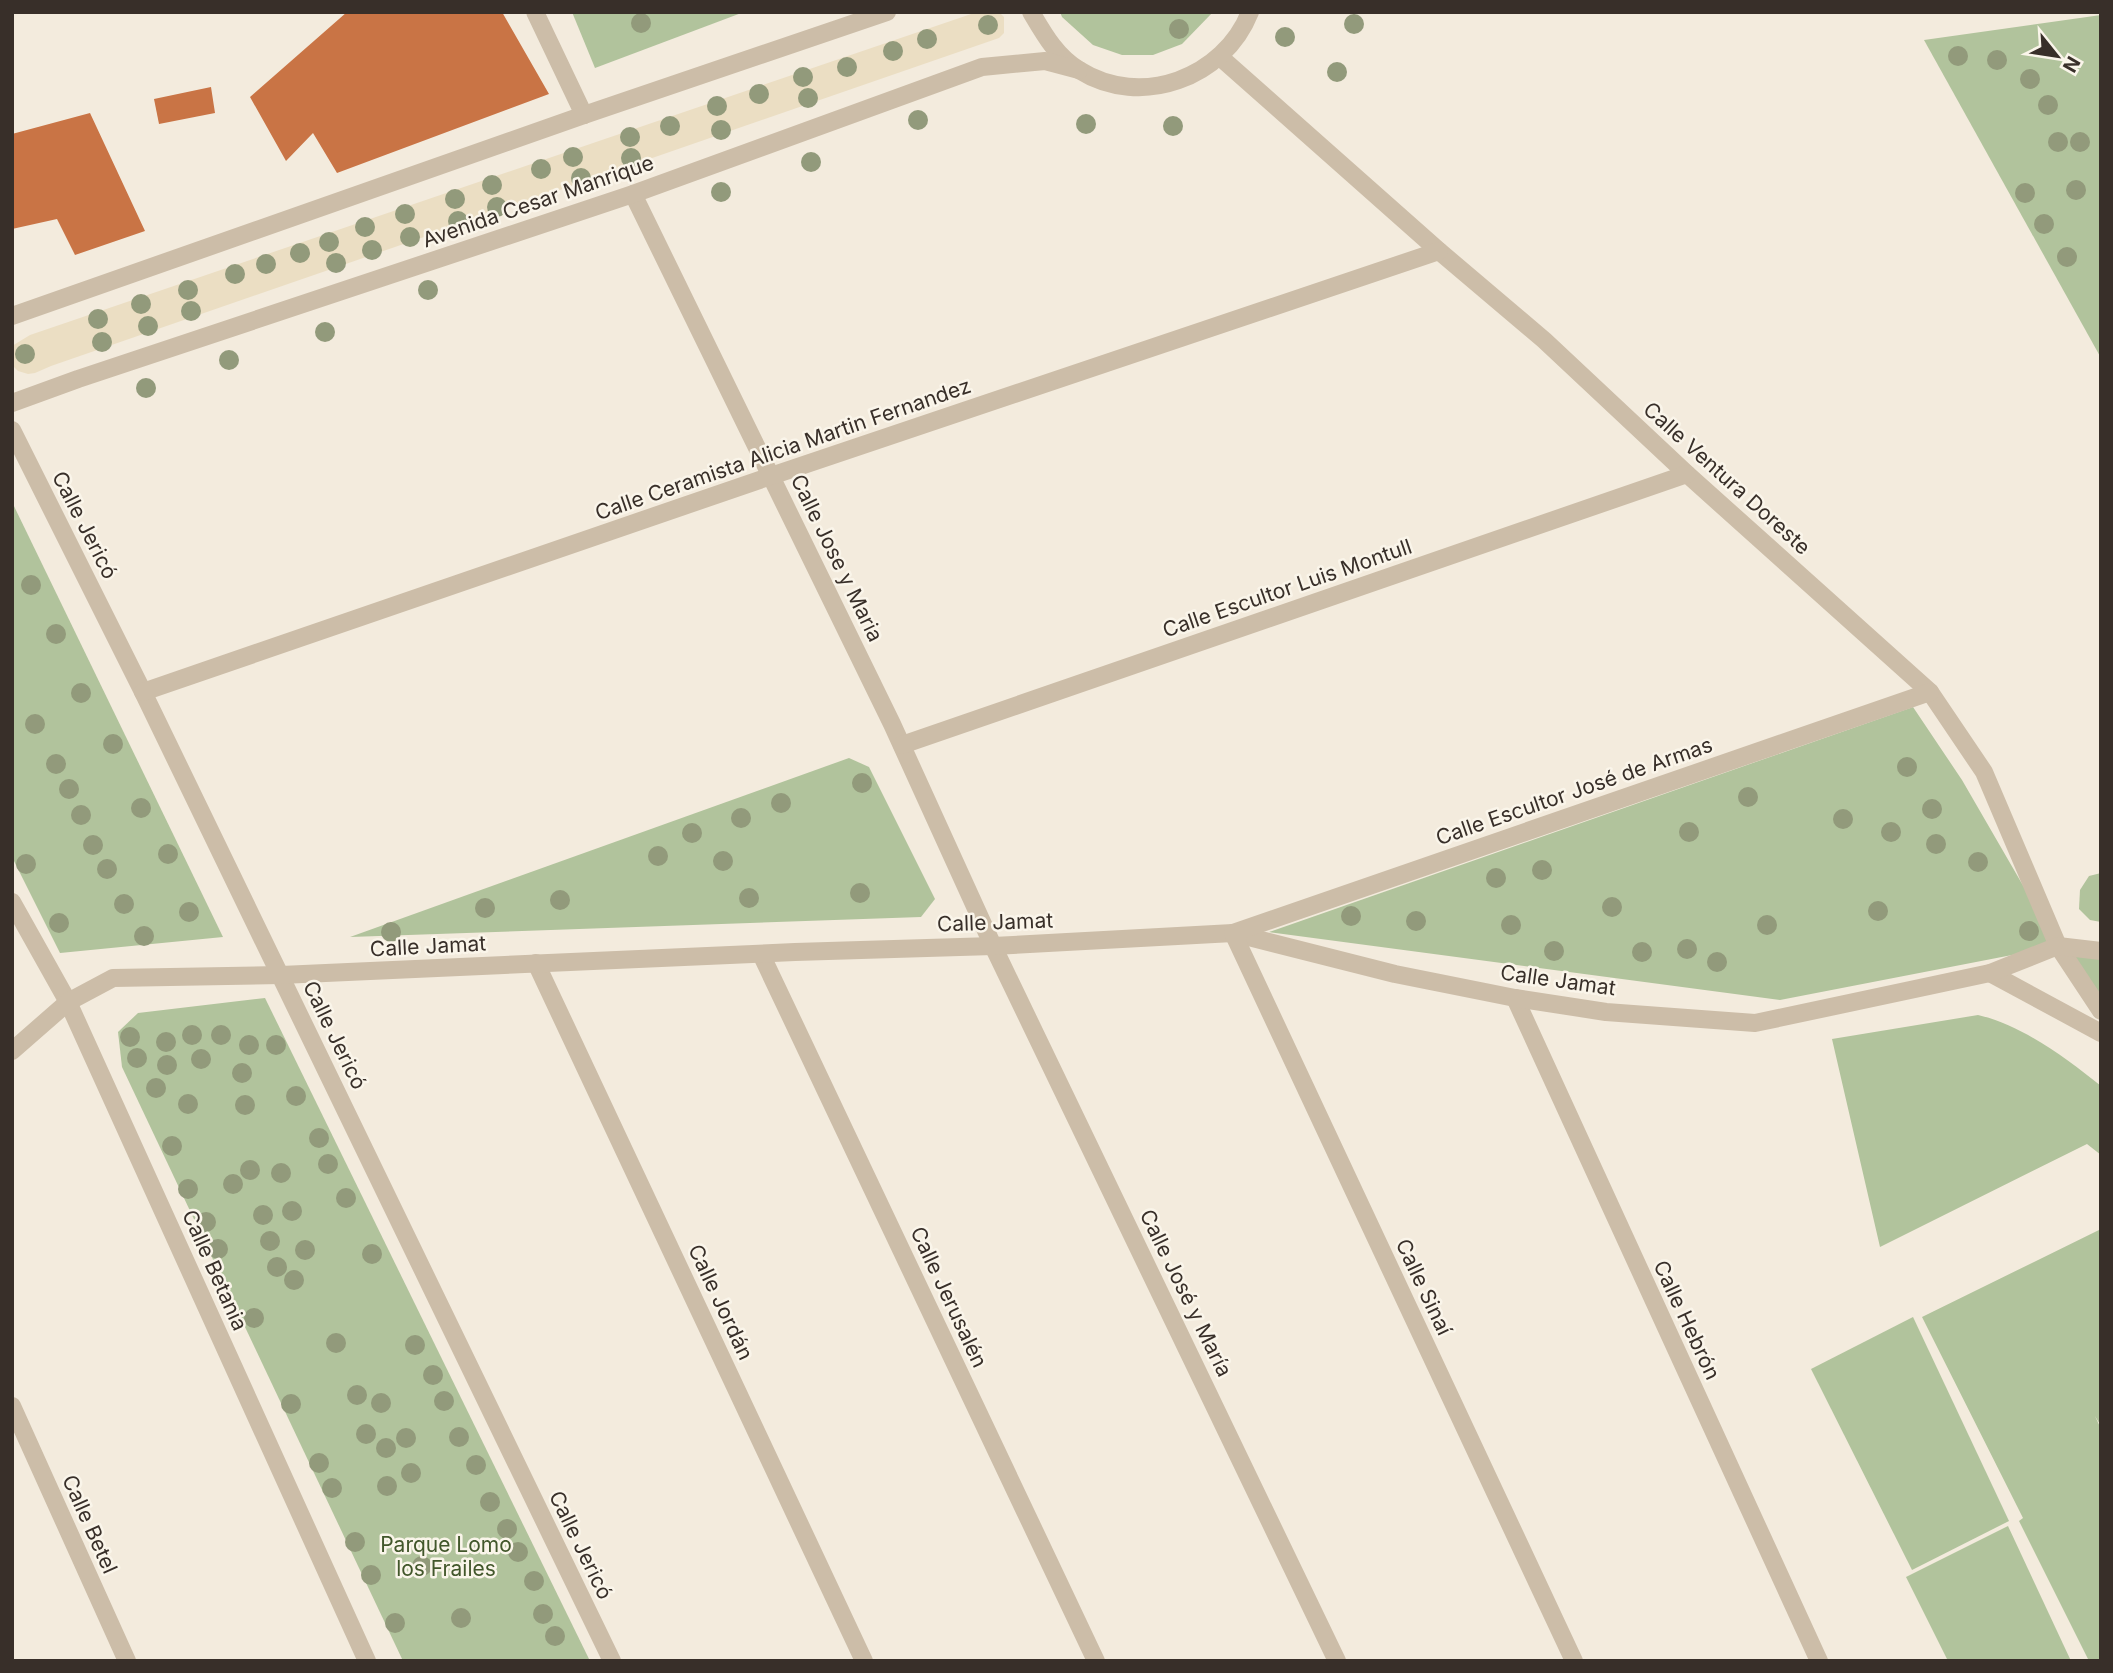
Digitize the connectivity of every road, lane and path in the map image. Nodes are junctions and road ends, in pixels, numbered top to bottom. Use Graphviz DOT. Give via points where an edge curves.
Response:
graph roads {
  1 [pos="535,12"];
  2 [pos="887,12"];
  3 [pos="1031,12"];
  4 [pos="1250,12"];
  5 [pos="1220,57"];
  6 [pos="1079,70"];
  7 [pos="584,115"];
  8 [pos="633,194"];
  9 [pos="1439,251"];
  10 [pos="12,316"];
  11 [pos="12,403"];
  12 [pos="12,430"];
  13 [pos="1687,474"];
  14 [pos="771,476"];
  15 [pos="144,692"];
  16 [pos="1930,692"];
  17 [pos="902,745"];
  18 [pos="12,902"];
  19 [pos="1233,933"];
  20 [pos="993,946"];
  21 [pos="2058,946"];
  22 [pos="2101,951"];
  23 [pos="761,954"];
  24 [pos="536,963"];
  25 [pos="1990,973"];
  26 [pos="281,975"];
  27 [pos="1515,998"];
  28 [pos="68,1002"];
  29 [pos="2101,1011"];
  30 [pos="2101,1032"];
  31 [pos="12,1051"];
  32 [pos="12,1406"];
  33 [pos="127,1661"];
  34 [pos="368,1661"];
  35 [pos="611,1661"];
  36 [pos="863,1661"];
  37 [pos="1096,1661"];
  38 [pos="1337,1661"];
  39 [pos="1574,1661"];
  40 [pos="1818,1661"];
  1 -- 7 [label="street"];
  2 -- 7 [label="street"];
  3 -- 6 [label="street" via="1050,45"];
  4 -- 5 [label="street" via="1243,30"];
  5 -- 6 [label="street" via="1188,78 1152,88 1114,85"];
  5 -- 9 [label="street, Calle Ventura Doreste"];
  6 -- 8 [label="street, Avenida Cesar Manrique" via="1045,61 982,67"];
  7 -- 10 [label="street"];
  8 -- 11 [label="street, Avenida Cesar Manrique"];
  8 -- 14 [label="street, Calle Jose y Maria"];
  9 -- 13 [label="street, Calle Ventura Doreste" via="1544,340"];
  9 -- 14 [label="street, Calle Ceramista Alicia Martin Fernandez"];
  12 -- 15 [label="street, Calle Jericó"];
  13 -- 16 [label="street, Calle Ventura Doreste"];
  13 -- 17 [label="street, Calle Escultor Luis Montull"];
  14 -- 15 [label="street, Calle Ceramista Alicia Martin Fernandez"];
  14 -- 17 [label="street, Calle Jose y Maria"];
  15 -- 26 [label="street, Calle Jericó"];
  16 -- 19 [label="street, Calle Escultor José de Armas"];
  16 -- 21 [label="street, Calle Ventura Doreste" via="1984,772"];
  17 -- 20 [label="street, Calle Jose y Maria"];
  18 -- 28 [label="street, Calle Betania"];
  19 -- 20 [label="street, Calle Jamat"];
  19 -- 27 [label="street, Calle Jamat" via="1395,974"];
  19 -- 39 [label="street, Calle Sinaí"];
  20 -- 23 [label="street, Calle Jamat"];
  20 -- 38 [label="street, Calle José y María"];
  21 -- 22 [label="street"];
  21 -- 25 [label="street, Calle Jamat"];
  21 -- 29 [label="street, Calle Ventura Doreste"];
  23 -- 24 [label="street, Calle Jamat"];
  23 -- 37 [label="street, Calle Jerusalén"];
  24 -- 26 [label="street, Calle Jamat"];
  24 -- 36 [label="street, Calle Jordán"];
  25 -- 27 [label="street, Calle Jamat" via="1755,1023 1605,1012"];
  25 -- 30 [label="street"];
  26 -- 28 [label="street, Calle Jamat" via="113,978"];
  26 -- 35 [label="street, Calle Jericó"];
  27 -- 40 [label="street, Calle Hebrón"];
  28 -- 31 [label="street, Calle Jamat"];
  28 -- 34 [label="street, Calle Betania"];
  32 -- 33 [label="street, Calle Betel"];
}
